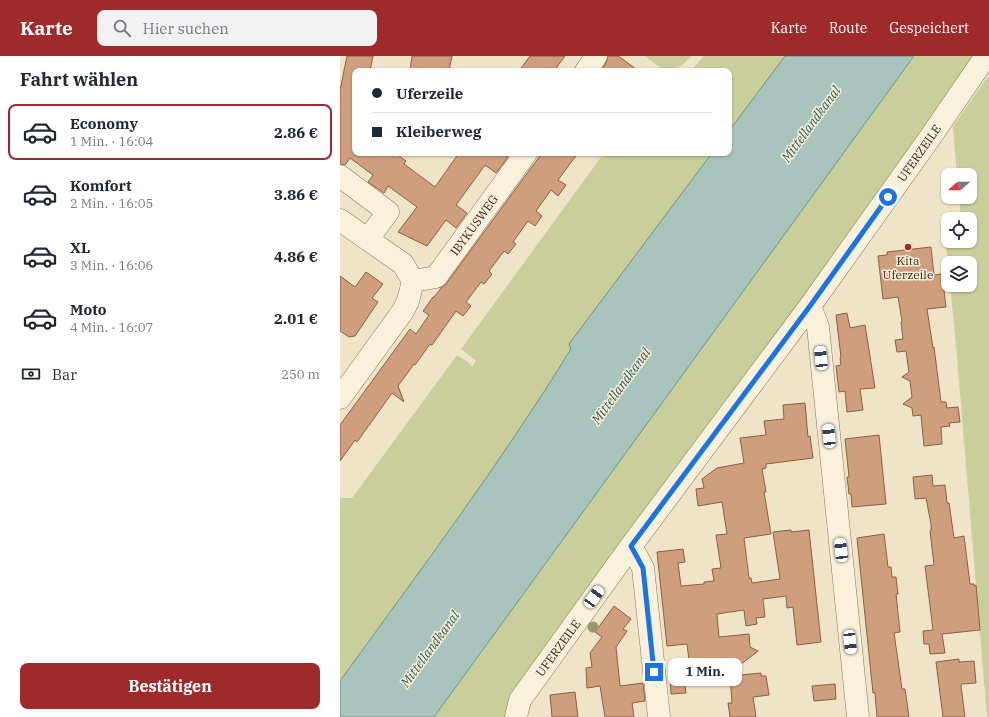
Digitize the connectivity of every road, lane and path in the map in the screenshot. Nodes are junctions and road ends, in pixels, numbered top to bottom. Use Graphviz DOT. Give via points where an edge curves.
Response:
graph roads {
  1 [pos="596,56"];
  2 [pos="986,56"];
  3 [pos="588,68"];
  4 [pos="524,156"];
  5 [pos="340,176"];
  6 [pos="340,220"];
  7 [pos="368,239"];
  8 [pos="413,281"];
  9 [pos="810,306"];
  10 [pos="340,398"];
  11 [pos="631,546"];
  12 [pos="516,717"];
  13 [pos="659,717"];
  14 [pos="858,717"];
  1 -- 3 [label="street"];
  2 -- 9 [label="street, UFERZEILE"];
  4 -- 8 [label="street, IBYKUSWEG" via="436,277"];
  5 -- 7 [label="street" via="388,212"];
  6 -- 7 [label="street"];
  7 -- 8 [label="street" via="403,264"];
  8 -- 10 [label="street" via="403,311"];
  9 -- 11 [label="street, UFERZEILE"];
  9 -- 14 [label="street" via="818,327"];
  11 -- 12 [label="street, UFERZEILE" via="520,700"];
  11 -- 13 [label="street" via="643,568"];
}
